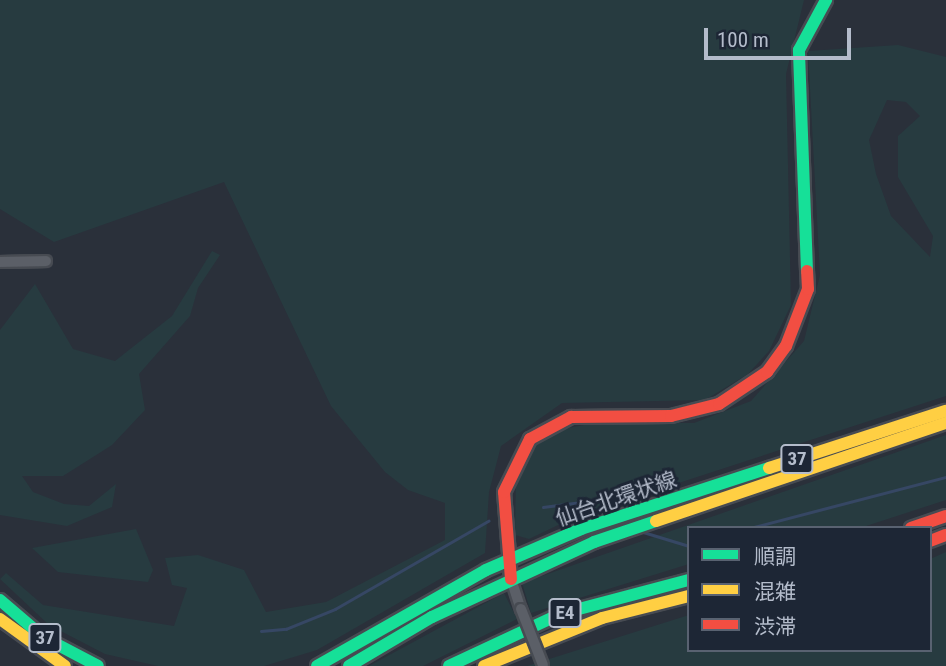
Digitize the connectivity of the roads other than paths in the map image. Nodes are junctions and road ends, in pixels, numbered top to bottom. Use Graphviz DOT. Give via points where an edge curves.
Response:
graph roads {
  1 [pos="826,0"];
  2 [pos="46,261"];
  3 [pos="0,262"];
  4 [pos="946,411"];
  5 [pos="946,423"];
  6 [pos="946,516"];
  7 [pos="917,526"];
  8 [pos="508,561"];
  9 [pos="511,579"];
  10 [pos="687,581"];
  11 [pos="687,597"];
  12 [pos="0,600"];
  13 [pos="0,619"];
  14 [pos="544,665"];
  15 [pos="65,666"];
  16 [pos="98,666"];
  17 [pos="317,666"];
  18 [pos="349,666"];
  19 [pos="449,666"];
  20 [pos="484,666"];
  1 -- 8 [label="main road" via="799,50 808,289 786,346 767,372 719,404 671,416 571,417 530,439 504,492"];
  2 -- 3 [label="street"];
  4 -- 8 [label="main road, 仙台北環状線 / 37" via="581,530"];
  5 -- 9 [label="main road, 仙台北環状線 / 37" via="594,542"];
  6 -- 7 [label="main road"];
  8 -- 9 [label="main road"];
  8 -- 17 [label="main road, 仙台北環状線 / 37"];
  9 -- 14 [label="street, bridge"];
  9 -- 18 [label="main road, 仙台北環状線 / 37"];
  10 -- 19 [label="main road, E4" via="560,614"];
  11 -- 20 [label="main road, E4" via="602,618"];
  12 -- 16 [label="main road, 37" via="43,637"];
  13 -- 15 [label="main road, 37"];
}
